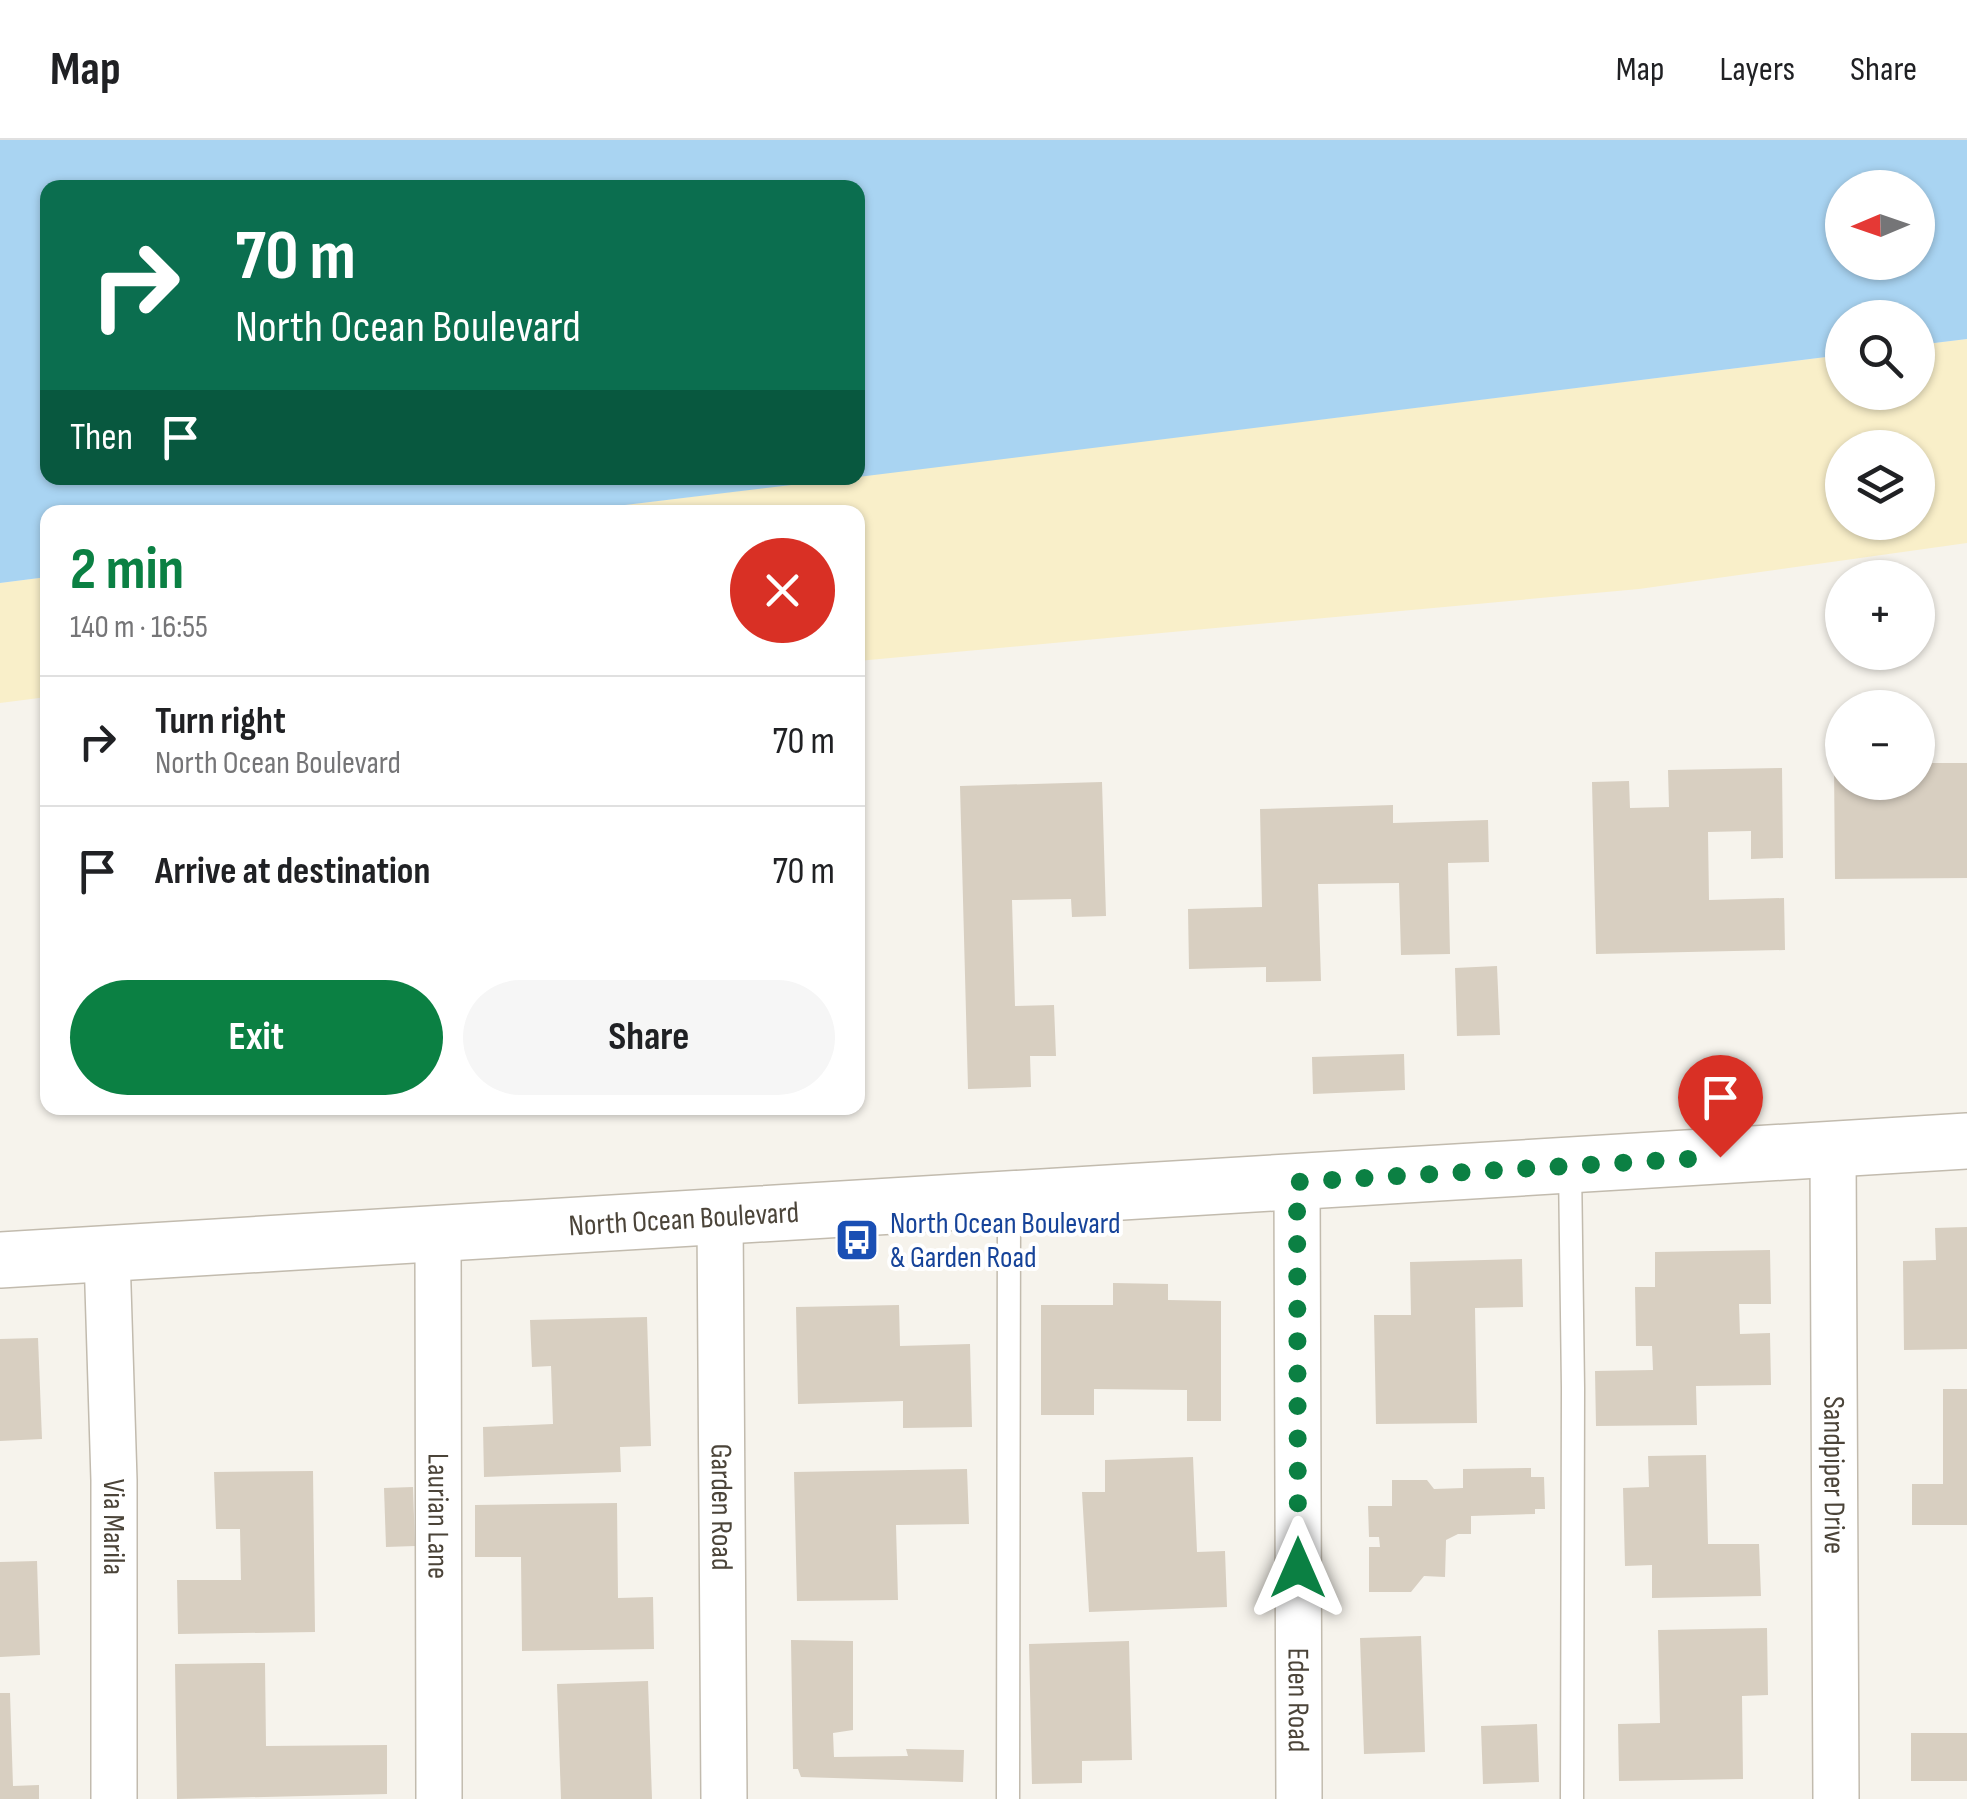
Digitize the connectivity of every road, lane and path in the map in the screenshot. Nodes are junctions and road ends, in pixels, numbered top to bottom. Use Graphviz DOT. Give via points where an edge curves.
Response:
graph roads {
  1 [pos="1967,1141"];
  2 [pos="1833,1150"];
  3 [pos="1570,1166"];
  4 [pos="1297,1182"];
  5 [pos="1009,1200"];
  6 [pos="720,1217"];
  7 [pos="438,1234"];
  8 [pos="106,1255"];
  9 [pos="0,1260"];
  10 [pos="114,1799"];
  11 [pos="440,1799"];
  12 [pos="724,1799"];
  13 [pos="1008,1799"];
  14 [pos="1299,1799"];
  15 [pos="1572,1799"];
  16 [pos="1836,1799"];
  1 -- 2 [label="street, North Ocean Boulevard"];
  2 -- 3 [label="street, North Ocean Boulevard"];
  2 -- 16 [label="street, Sandpiper Drive"];
  3 -- 4 [label="street, North Ocean Boulevard"];
  3 -- 15 [label="lane"];
  4 -- 5 [label="street, North Ocean Boulevard"];
  4 -- 14 [label="street, Eden Road"];
  5 -- 6 [label="street, North Ocean Boulevard"];
  5 -- 13 [label="lane"];
  6 -- 7 [label="street, North Ocean Boulevard"];
  6 -- 12 [label="street, Garden Road"];
  7 -- 8 [label="street, North Ocean Boulevard"];
  7 -- 11 [label="street, Laurian Lane"];
  8 -- 9 [label="street, North Ocean Boulevard"];
  8 -- 10 [label="street, Via Marila"];
}
